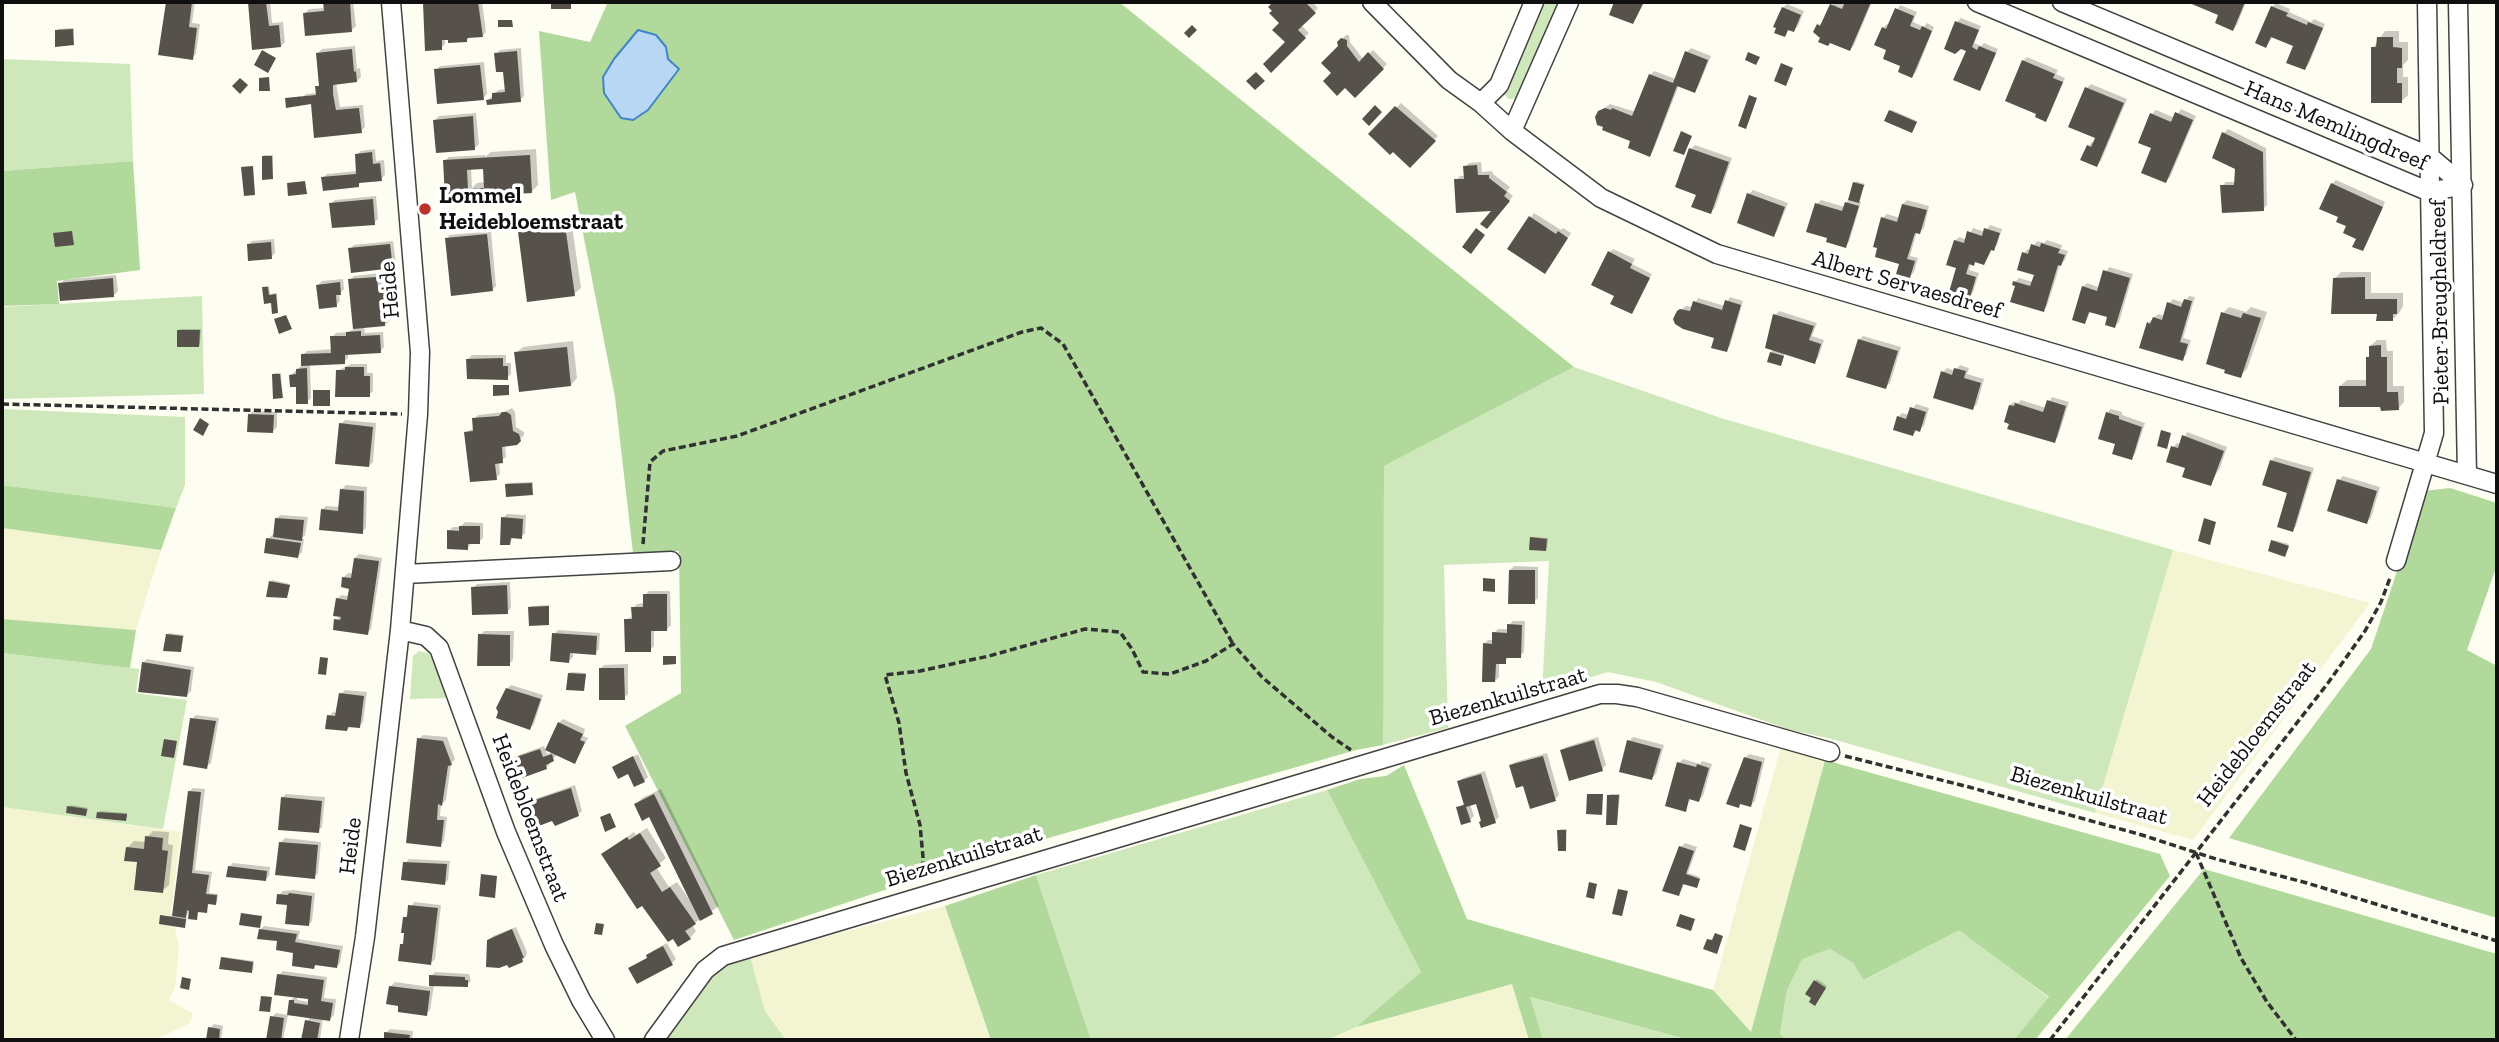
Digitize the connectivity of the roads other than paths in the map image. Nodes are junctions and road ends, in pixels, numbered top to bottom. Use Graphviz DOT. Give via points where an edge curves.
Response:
graph roads {
  1 [pos="391,2"];
  2 [pos="1372,2"];
  3 [pos="1534,2"];
  4 [pos="1569,2"];
  5 [pos="1977,2"];
  6 [pos="2062,2"];
  7 [pos="2427,2"];
  8 [pos="2458,2"];
  9 [pos="2011,8"];
  10 [pos="1481,103"];
  11 [pos="1512,131"];
  12 [pos="2429,156"];
  13 [pos="2463,185"];
  14 [pos="2430,192"];
  15 [pos="2426,463"];
  16 [pos="2466,475"];
  17 [pos="2497,484"];
  18 [pos="671,561"];
  19 [pos="2396,562"];
  20 [pos="405,574"];
  21 [pos="400,630"];
  22 [pos="1830,752"];
  23 [pos="349,1040"];
  24 [pos="605,1040"];
  25 [pos="654,1040"];
  1 -- 20 [label="street, Heide" via="420,352"];
  2 -- 10 [label="street, Albert Servaesdreef" via="1449,80"];
  3 -- 10 [label="street" via="1499,85"];
  4 -- 11 [label="street"];
  5 -- 9 [label="street, Hans Memlingdreef"];
  6 -- 12 [label="street, Hans Memlingdreef"];
  7 -- 12 [label="street, Pieter Breugheldreef"];
  8 -- 13 [label="street, Pieter Breugheldreef"];
  9 -- 14 [label="street, Hans Memlingdreef"];
  10 -- 11 [label="street, Albert Servaesdreef"];
  11 -- 15 [label="street, Albert Servaesdreef" via="1601,198 1717,254"];
  12 -- 13 [label="street, Hans Memlingdreef"];
  12 -- 14 [label="street, Pieter Breugheldreef"];
  13 -- 14 [label="street, Hans Memlingdreef"];
  13 -- 16 [label="street, Pieter Breugheldreef"];
  14 -- 15 [label="street, Pieter Breugheldreef" via="2434,433"];
  15 -- 16 [label="street, Albert Servaesdreef"];
  15 -- 19 [label="street"];
  16 -- 17 [label="street, Albert Servaesdreef"];
  18 -- 20 [label="street"];
  20 -- 21 [label="street, Heide"];
  21 -- 23 [label="street, Heide"];
  21 -- 24 [label="street, Heidebloemstraat" via="426,636 439,648 506,832 554,945"];
  22 -- 25 [label="street, Biezenkuilstraat" via="1637,697 1600,694 723,956 705,970"];
}
